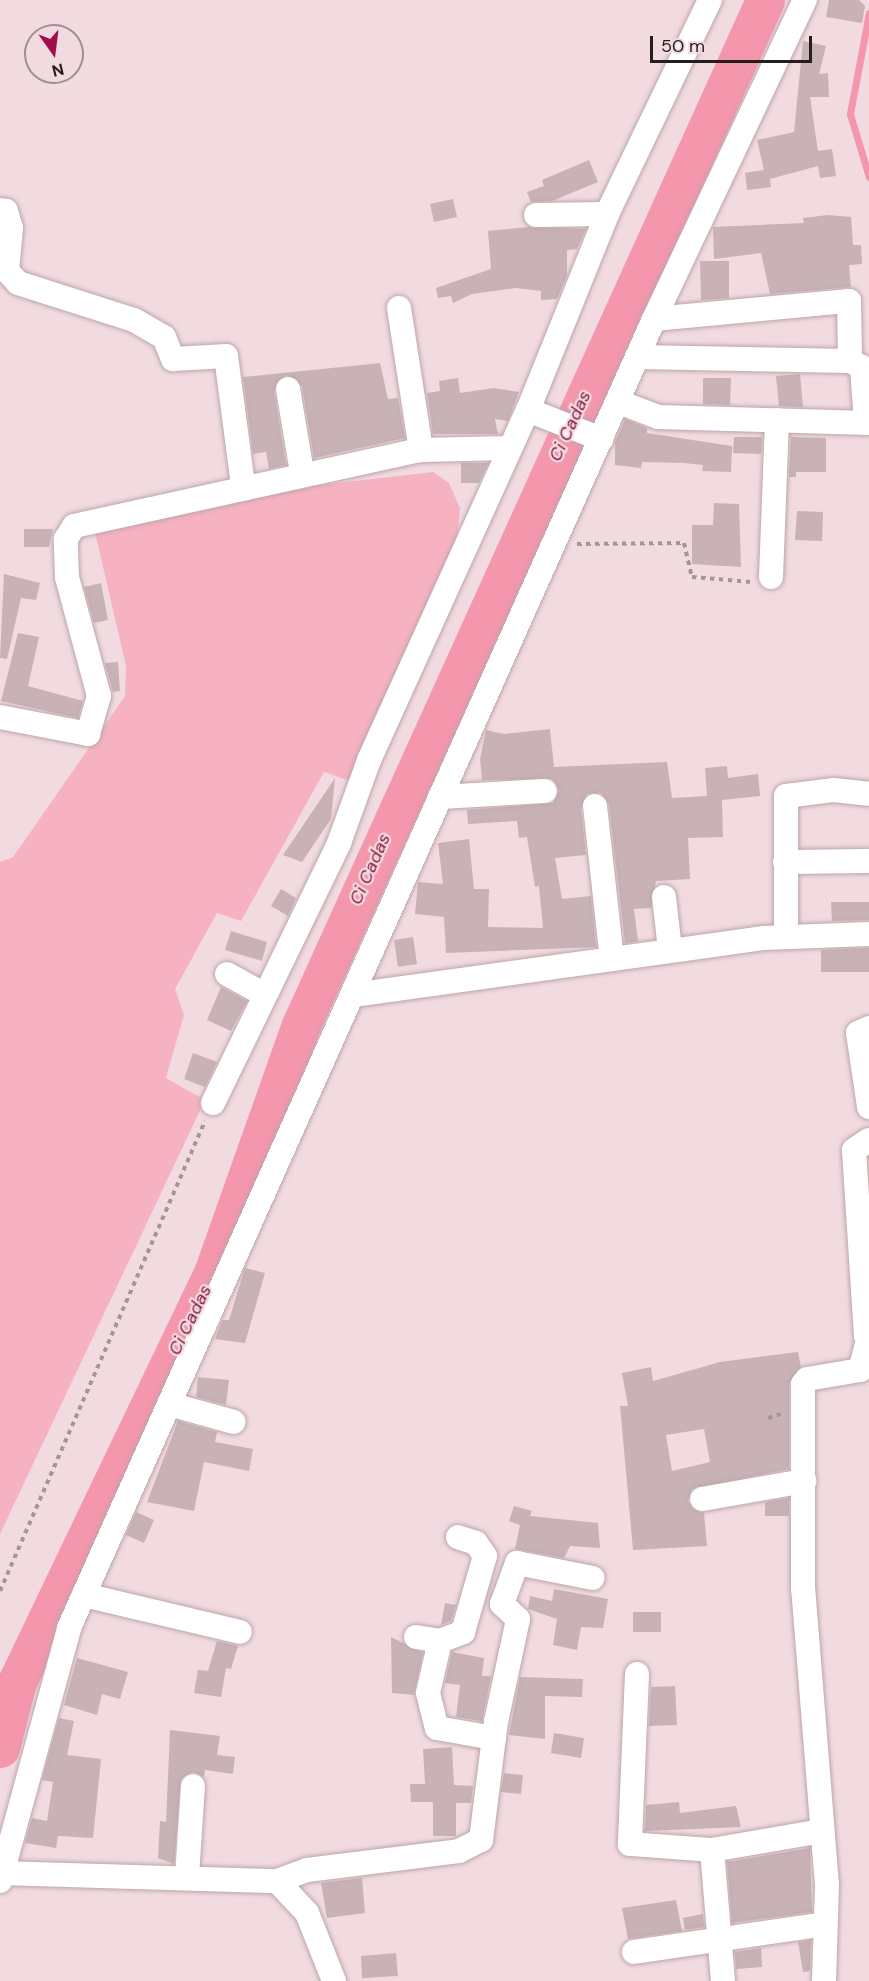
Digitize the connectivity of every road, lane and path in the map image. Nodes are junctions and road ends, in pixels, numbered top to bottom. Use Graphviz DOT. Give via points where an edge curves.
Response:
graph roads {
  1 [pos="710,0"];
  2 [pos="805,0"];
  3 [pos="0,210"];
  4 [pos="607,214"];
  5 [pos="537,215"];
  6 [pos="399,308"];
  7 [pos="654,319"];
  8 [pos="638,357"];
  9 [pos="850,362"];
  10 [pos="288,389"];
  11 [pos="619,402"];
  12 [pos="532,412"];
  13 [pos="777,420"];
  14 [pos="868,423"];
  15 [pos="596,437"];
  16 [pos="509,448"];
  17 [pos="422,450"];
  18 [pos="302,472"];
  19 [pos="243,486"];
  20 [pos="552,544"];
  21 [pos="771,577"];
  22 [pos="0,717"];
  23 [pos="545,791"];
  24 [pos="869,794"];
  25 [pos="440,797"];
  26 [pos="595,807"];
  27 [pos="869,861"];
  28 [pos="785,862"];
  29 [pos="664,897"];
  30 [pos="869,934"];
  31 [pos="786,937"];
  32 [pos="670,950"];
  33 [pos="612,959"];
  34 [pos="227,974"];
  35 [pos="265,995"];
  36 [pos="353,995"];
  37 [pos="869,1028"];
  38 [pos="213,1102"];
  39 [pos="869,1107"];
  40 [pos="869,1140"];
  41 [pos="861,1174"];
  42 [pos="868,1336"];
  43 [pos="169,1404"];
  44 [pos="234,1422"];
  45 [pos="804,1481"];
  46 [pos="702,1499"];
  47 [pos="458,1537"];
  48 [pos="485,1556"];
  49 [pos="517,1563"];
  50 [pos="593,1578"];
  51 [pos="0,1591"];
  52 [pos="84,1595"];
  53 [pos="240,1632"];
  54 [pos="416,1637"];
  55 [pos="440,1641"];
  56 [pos="637,1674"];
  57 [pos="494,1738"];
  58 [pos="193,1786"];
  59 [pos="822,1831"];
  60 [pos="712,1850"];
  61 [pos="1,1876"];
  62 [pos="187,1876"];
  63 [pos="277,1881"];
  64 [pos="825,1924"];
  65 [pos="720,1937"];
  66 [pos="634,1952"];
  67 [pos="334,1981"];
  68 [pos="723,1981"];
  69 [pos="824,1981"];
  1 -- 4 [label="street"];
  2 -- 7 [label="street"];
  3 -- 19 [label="street" via="6,210 11,228 7,272 18,283 134,320 164,337 173,359 226,356"];
  4 -- 5 [label="street"];
  4 -- 12 [label="street"];
  6 -- 17 [label="street"];
  7 -- 8 [label="street"];
  7 -- 9 [label="street" via="849,301"];
  8 -- 9 [label="street"];
  8 -- 11 [label="street"];
  9 -- 14 [label="street" via="862,368"];
  10 -- 18 [label="street"];
  11 -- 13 [label="street" via="658,417"];
  11 -- 15 [label="street"];
  12 -- 15 [label="street"];
  12 -- 16 [label="street"];
  13 -- 14 [label="street"];
  13 -- 21 [label="street"];
  15 -- 20 [label="street"];
  16 -- 17 [label="street"];
  16 -- 35 [label="street" via="365,769 339,843"];
  17 -- 18 [label="street"];
  18 -- 19 [label="street"];
  19 -- 22 [label="street" via="74,526 66,539 67,577 99,696 88,734"];
  20 -- 21 [label="path" via="684,543 696,579 763,582"];
  20 -- 25 [label="street"];
  23 -- 25 [label="street"];
  24 -- 28 [label="street" via="833,790 786,796"];
  25 -- 36 [label="street"];
  26 -- 33 [label="street"];
  27 -- 28 [label="street"];
  28 -- 31 [label="street"];
  29 -- 32 [label="street"];
  30 -- 31 [label="street"];
  31 -- 32 [label="street"];
  32 -- 33 [label="street"];
  33 -- 36 [label="street"];
  34 -- 35 [label="street"];
  35 -- 38 [label="street"];
  36 -- 43 [label="street"];
  37 -- 39 [label="street" via="858,1033"];
  38 -- 51 [label="path"];
  40 -- 41 [label="street" via="855,1147"];
  41 -- 42 [label="street"];
  42 -- 45 [label="street" via="860,1371 803,1381"];
  43 -- 44 [label="street"];
  43 -- 52 [label="street"];
  45 -- 46 [label="street"];
  45 -- 59 [label="street" via="803,1589"];
  47 -- 48 [label="street" via="476,1543"];
  48 -- 49 [label="street"];
  48 -- 55 [label="street" via="463,1632"];
  49 -- 50 [label="street"];
  49 -- 57 [label="street" via="502,1604 518,1616"];
  52 -- 53 [label="street"];
  52 -- 61 [label="street" via="69,1628"];
  54 -- 55 [label="street"];
  55 -- 57 [label="street" via="428,1693 437,1728"];
  56 -- 60 [label="street" via="630,1844"];
  57 -- 63 [label="street" via="484,1832 476,1845 307,1870"];
  58 -- 62 [label="street"];
  59 -- 60 [label="street"];
  59 -- 64 [label="street"];
  60 -- 65 [label="street"];
  61 -- 62 [label="street"];
  62 -- 63 [label="street"];
  63 -- 67 [label="street" via="307,1913"];
  64 -- 65 [label="street"];
  64 -- 69 [label="street"];
  65 -- 66 [label="street"];
  65 -- 68 [label="street"];
}
